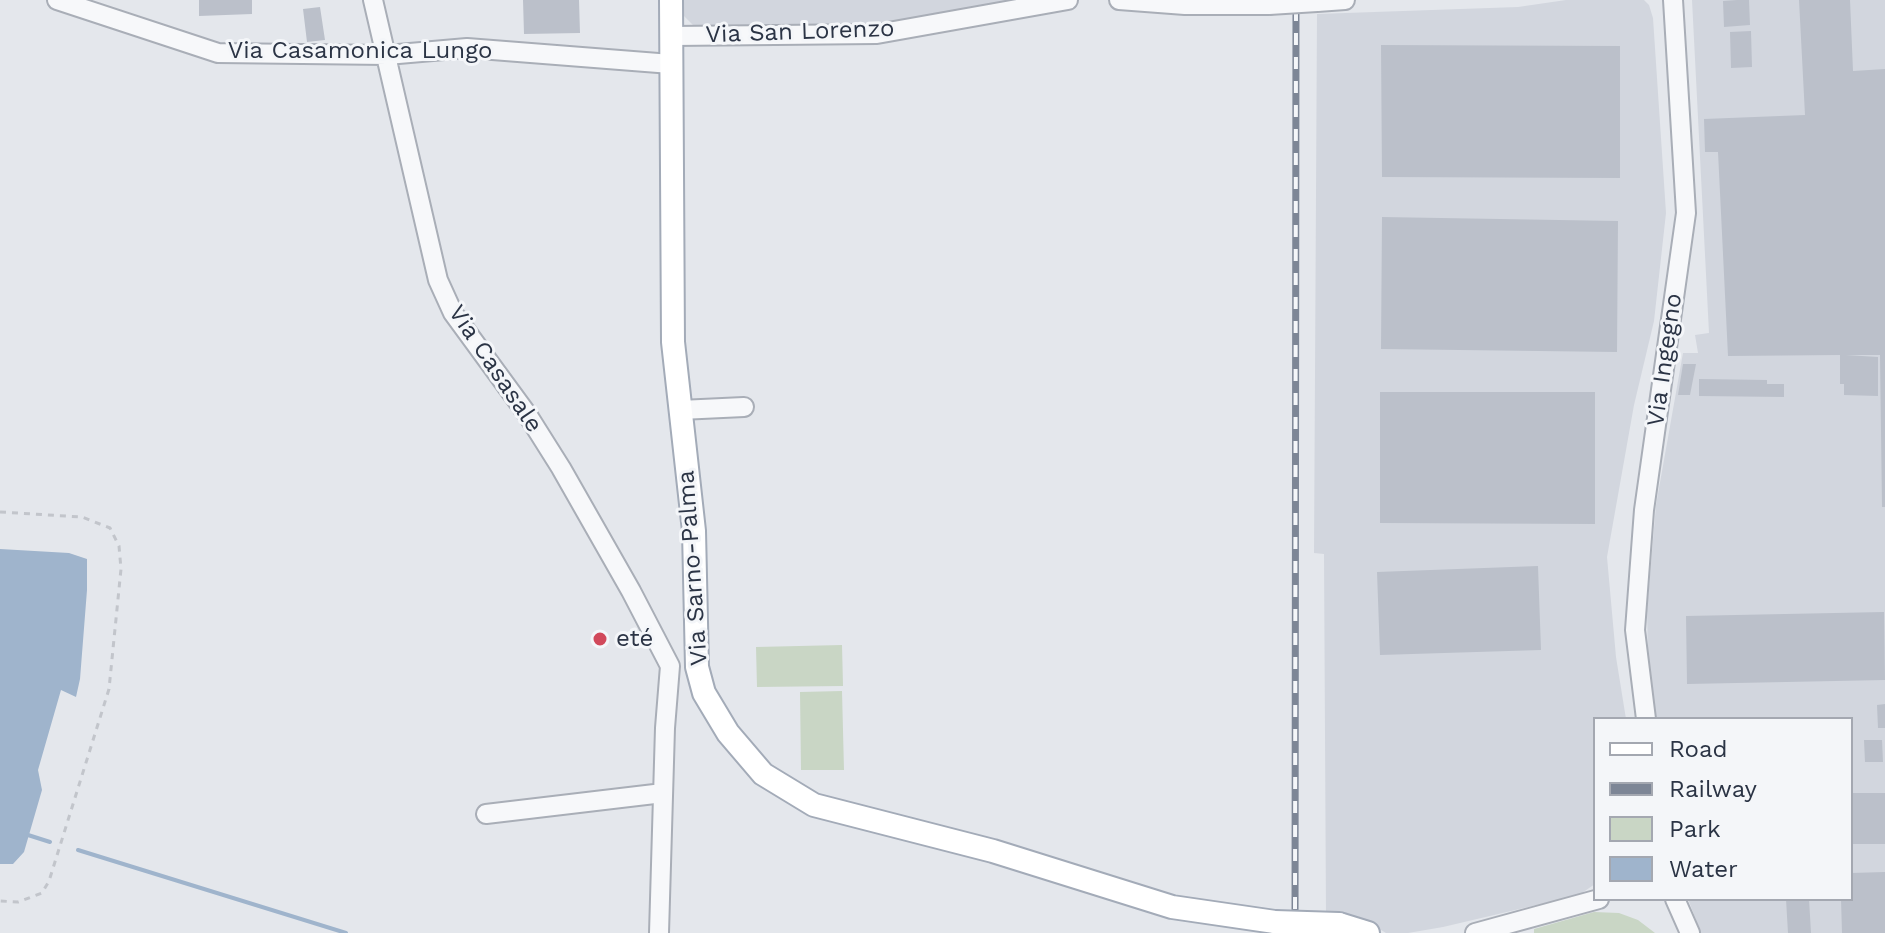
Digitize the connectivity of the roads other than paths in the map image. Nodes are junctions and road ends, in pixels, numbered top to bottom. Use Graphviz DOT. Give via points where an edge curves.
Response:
graph roads {
  1 [pos="57,0"];
  2 [pos="373,0"];
  3 [pos="671,0"];
  4 [pos="1068,0"];
  5 [pos="1119,0"];
  6 [pos="1345,0"];
  7 [pos="1673,0"];
  8 [pos="1317,2"];
  9 [pos="673,36"];
  10 [pos="387,55"];
  11 [pos="671,64"];
  12 [pos="744,407"];
  13 [pos="680,410"];
  14 [pos="696,641"];
  15 [pos="670,666"];
  16 [pos="1646,717"];
  17 [pos="663,793"];
  18 [pos="486,814"];
  19 [pos="1593,901"];
  20 [pos="1676,901"];
  21 [pos="659,933"];
  22 [pos="1368,933"];
  23 [pos="1475,933"];
  24 [pos="1690,933"];
  1 -- 10 [label="street, Via Casamonica Lungo" via="218,53"];
  2 -- 10 [label="street, Via Casasale"];
  3 -- 9 [label="main road, Via Sarno-Palma"];
  4 -- 9 [label="street, Via San Lorenzo" via="877,34"];
  5 -- 8 [label="street, bridge" via="1185,5"];
  6 -- 8 [label="street"];
  7 -- 16 [label="street, Via Ingegno" via="1686,213 1644,510 1635,630"];
  9 -- 11 [label="main road, Via Sarno-Palma"];
  10 -- 11 [label="street, Via Casamonica Lungo" via="467,48"];
  10 -- 15 [label="street, Via Casasale" via="438,280 453,313 561,468"];
  11 -- 13 [label="main road, Via Sarno-Palma" via="673,342"];
  12 -- 13 [label="street"];
  13 -- 14 [label="main road, Via Sarno-Palma" via="694,531"];
  14 -- 15 [label="street"];
  14 -- 22 [label="main road, Via Sarno-Palma, bridge" via="704,693 728,733 763,774 814,805 993,851 1172,907 1275,922 1339,924"];
  15 -- 17 [label="street"];
  17 -- 18 [label="street"];
  17 -- 21 [label="street"];
  19 -- 23 [label="street"];
  20 -- 24 [label="street"];
}
